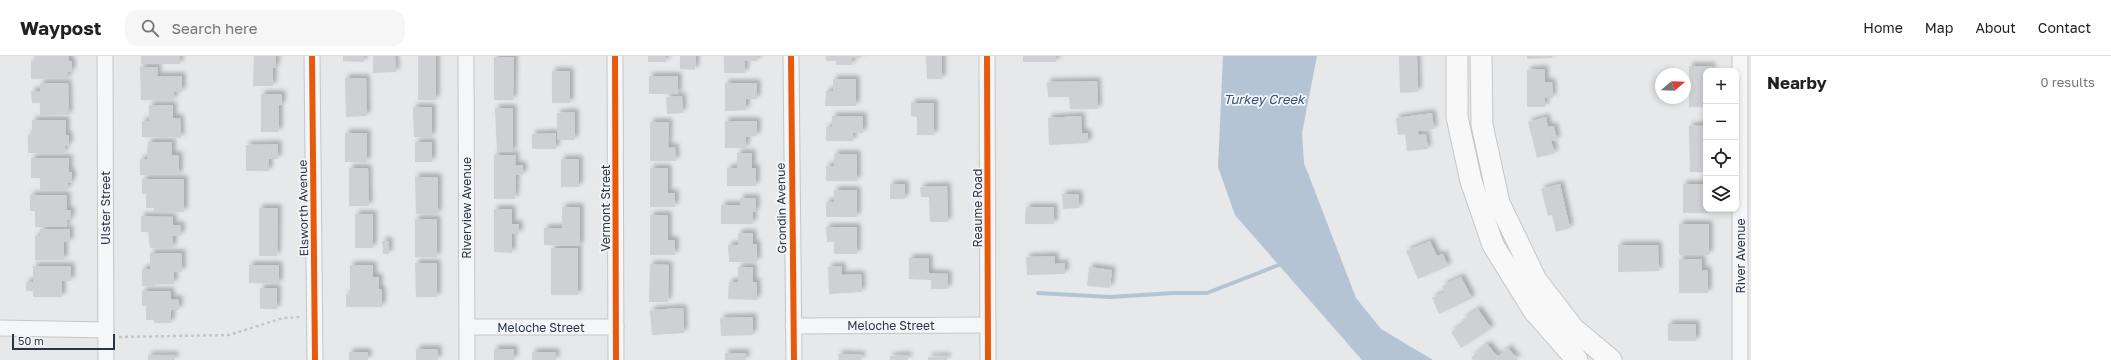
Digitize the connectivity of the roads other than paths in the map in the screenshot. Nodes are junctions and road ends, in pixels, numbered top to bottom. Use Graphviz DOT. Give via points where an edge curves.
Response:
graph roads {
  1 [pos="105,56"];
  2 [pos="312,56"];
  3 [pos="466,56"];
  4 [pos="615,56"];
  5 [pos="791,56"];
  6 [pos="987,56"];
  7 [pos="1457,56"];
  8 [pos="1481,56"];
  9 [pos="1740,56"];
  10 [pos="988,325"];
  11 [pos="794,326"];
  12 [pos="467,327"];
  13 [pos="616,327"];
  14 [pos="0,328"];
  15 [pos="106,334"];
  16 [pos="106,360"];
  17 [pos="315,360"];
  18 [pos="467,360"];
  19 [pos="616,360"];
  20 [pos="794,360"];
  21 [pos="988,360"];
  22 [pos="1577,360"];
  23 [pos="1611,360"];
  24 [pos="1740,360"];
  1 -- 15 [label="street, Ulster Street"];
  2 -- 17 [label="street, Elsworth Avenue"];
  3 -- 12 [label="street, Riverview Avenue"];
  4 -- 13 [label="street, Vermont Street"];
  5 -- 11 [label="street, Grondin Avenue"];
  6 -- 10 [label="street, Reaume Road"];
  7 -- 22 [label="main road" via="1457,117 1470,181 1493,245 1534,311"];
  8 -- 23 [label="main road" via="1482,125 1499,203 1536,280 1573,328"];
  9 -- 24 [label="street, River Avenue"];
  10 -- 11 [label="street, Meloche Street"];
  10 -- 21 [label="street, Reaume Road"];
  11 -- 20 [label="street, Grondin Avenue"];
  12 -- 13 [label="street, Meloche Street"];
  12 -- 18 [label="street, Riverview Avenue"];
  13 -- 19 [label="street, Vermont Street"];
  14 -- 15 [label="street"];
  15 -- 16 [label="street, Ulster Street"];
}
